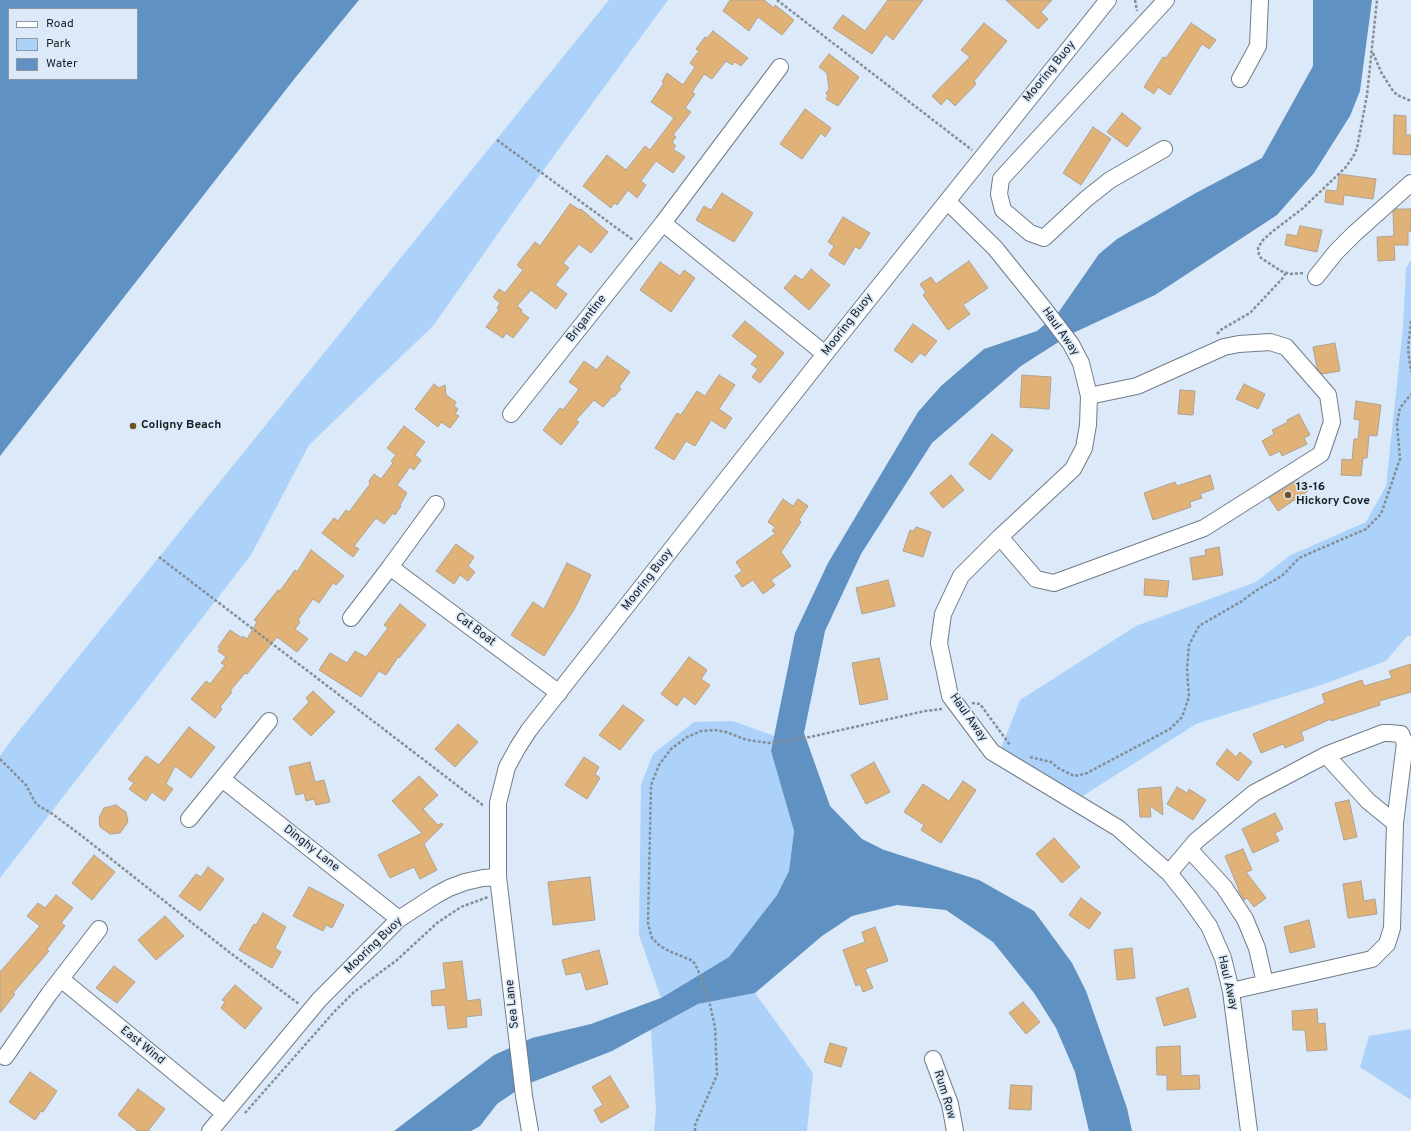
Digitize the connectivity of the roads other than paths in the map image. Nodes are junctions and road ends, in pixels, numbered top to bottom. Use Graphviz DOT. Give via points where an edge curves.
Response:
graph roads {
  1 [pos="1108,0"];
  2 [pos="1166,0"];
  3 [pos="1260,0"];
  4 [pos="780,66"];
  5 [pos="1240,79"];
  6 [pos="1164,149"];
  7 [pos="1411,183"];
  8 [pos="947,201"];
  9 [pos="663,224"];
  10 [pos="1320,272"];
  11 [pos="825,354"];
  12 [pos="1089,396"];
  13 [pos="511,414"];
  14 [pos="436,504"];
  15 [pos="1000,537"];
  16 [pos="390,567"];
  17 [pos="351,618"];
  18 [pos="559,693"];
  19 [pos="269,721"];
  20 [pos="1326,754"];
  21 [pos="222,779"];
  22 [pos="189,820"];
  23 [pos="1395,823"];
  24 [pos="1189,849"];
  25 [pos="1169,873"];
  26 [pos="498,877"];
  27 [pos="400,919"];
  28 [pos="99,929"];
  29 [pos="60,979"];
  30 [pos="1265,983"];
  31 [pos="1231,991"];
  32 [pos="4,1057"];
  33 [pos="933,1059"];
  34 [pos="224,1113"];
  35 [pos="210,1131"];
  36 [pos="530,1131"];
  37 [pos="955,1131"];
  38 [pos="1249,1131"];
  1 -- 8 [label="street, Mooring Buoy"];
  2 -- 6 [label="street" via="1000,179 999,194 1003,210 1030,232 1044,238 1110,180"];
  3 -- 5 [label="street" via="1258,46"];
  4 -- 9 [label="street, Brigantine"];
  7 -- 10 [label="street" via="1354,234"];
  8 -- 11 [label="street, Mooring Buoy"];
  8 -- 12 [label="street, Haul Away" via="995,248 1071,344 1081,363"];
  9 -- 11 [label="street"];
  9 -- 13 [label="street, Brigantine"];
  11 -- 18 [label="street, Mooring Buoy"];
  12 -- 15 [label="street, Haul Away" via="1084,448 1073,469"];
  12 -- 15 [label="street" via="1137,386 1224,347 1270,342 1286,346 1328,395 1332,422 1321,454 1204,528 1054,583 1036,579"];
  14 -- 16 [label="street"];
  15 -- 25 [label="street, Haul Away" via="961,576 943,614 939,643 950,696 992,752 1118,828"];
  16 -- 17 [label="street"];
  16 -- 18 [label="street, Cat Boat"];
  18 -- 26 [label="street, Mooring Buoy" via="529,730 507,767 500,792 498,816"];
  19 -- 21 [label="street"];
  20 -- 23 [label="street" via="1368,801"];
  20 -- 23 [label="street" via="1383,733 1401,734 1405,743"];
  20 -- 24 [label="street" via="1254,793"];
  21 -- 22 [label="street"];
  21 -- 27 [label="street, Dinghy Lane"];
  23 -- 30 [label="street" via="1392,928 1387,944 1372,959"];
  24 -- 25 [label="street"];
  24 -- 30 [label="street" via="1224,887 1245,919"];
  25 -- 31 [label="street, Haul Away" via="1209,926 1223,958"];
  26 -- 27 [label="street, Mooring Buoy" via="465,882 449,888"];
  26 -- 36 [label="street, Sea Lane"];
  27 -- 34 [label="street, Mooring Buoy" via="318,1000"];
  28 -- 29 [label="street"];
  29 -- 32 [label="street"];
  29 -- 34 [label="street, East Wind"];
  30 -- 31 [label="street"];
  31 -- 38 [label="street, Haul Away"];
  33 -- 37 [label="street, Rum Row" via="950,1104"];
  34 -- 35 [label="street, Mooring Buoy"];
}
